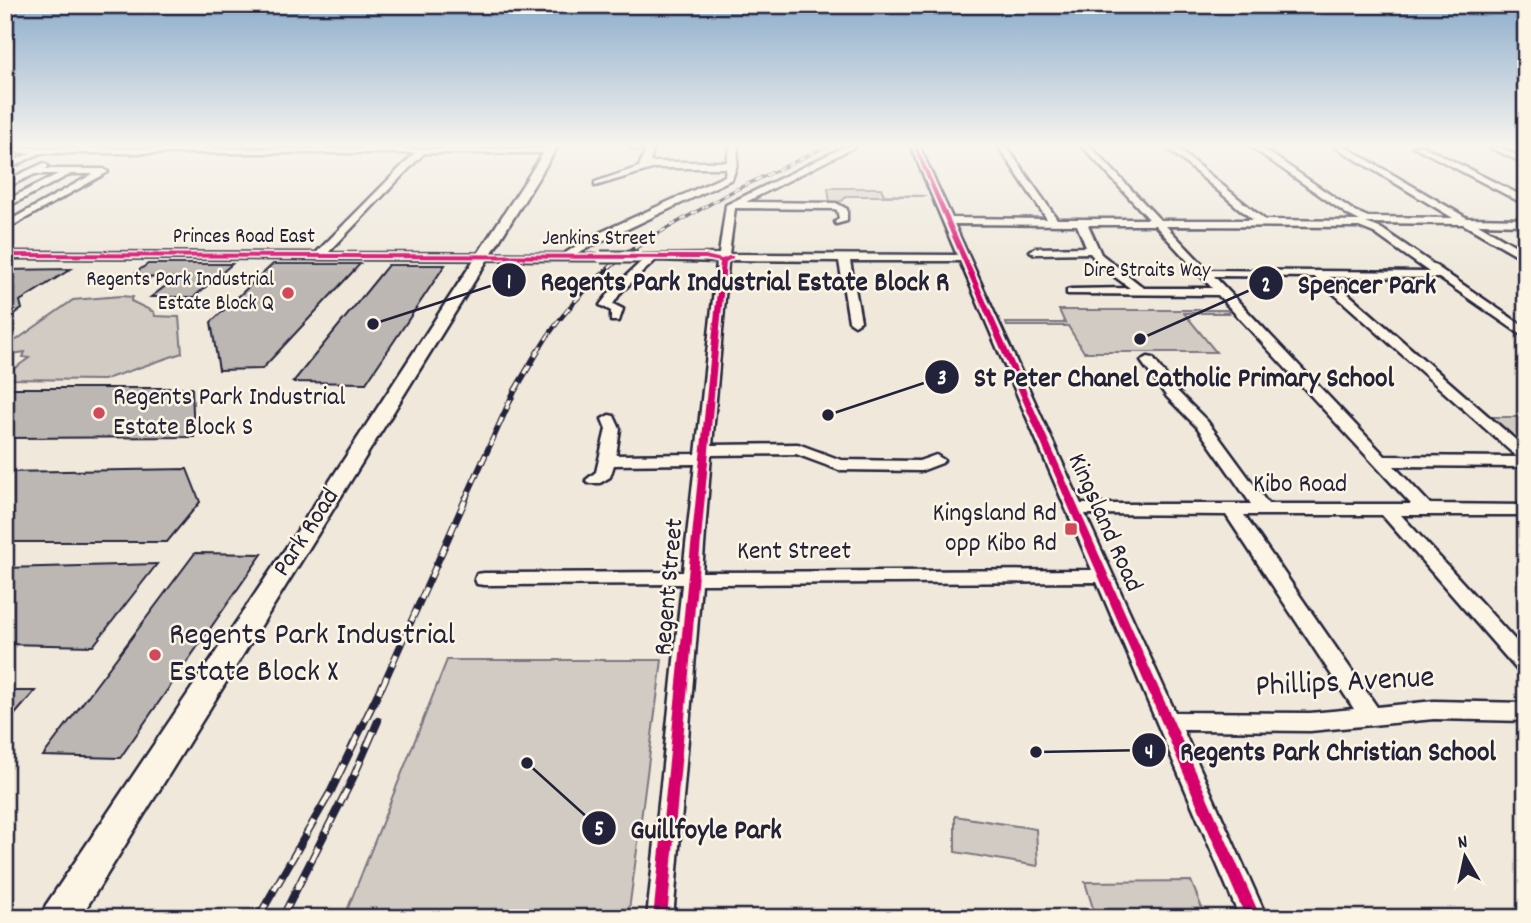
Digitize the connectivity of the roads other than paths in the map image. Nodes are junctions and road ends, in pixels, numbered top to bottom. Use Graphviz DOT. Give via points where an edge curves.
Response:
graph roads {
  1 [pos="36,189"];
  2 [pos="74,189"];
  3 [pos="385,189"];
  4 [pos="525,189"];
  5 [pos="703,189"];
  6 [pos="766,189"];
  7 [pos="934,189"];
  8 [pos="1032,189"];
  9 [pos="1126,189"];
  10 [pos="1222,189"];
  11 [pos="1316,189"];
  12 [pos="1411,189"];
  13 [pos="1501,189"];
  14 [pos="1526,202"];
  15 [pos="5,205"];
  16 [pos="730,207"];
  17 [pos="5,216"];
  18 [pos="26,216"];
  19 [pos="948,221"];
  20 [pos="1054,221"];
  21 [pos="1080,221"];
  22 [pos="841,222"];
  23 [pos="1157,222"];
  24 [pos="1261,222"];
  25 [pos="1364,222"];
  26 [pos="1467,222"];
  27 [pos="1526,222"];
  28 [pos="5,228"];
  29 [pos="1092,250"];
  30 [pos="1035,251"];
  31 [pos="5,254"];
  32 [pos="320,256"];
  33 [pos="482,256"];
  34 [pos="567,257"];
  35 [pos="1526,257"];
  36 [pos="652,258"];
  37 [pos="723,258"];
  38 [pos="844,258"];
  39 [pos="964,258"];
  40 [pos="1205,273"];
  41 [pos="1318,274"];
  42 [pos="1440,275"];
  43 [pos="1140,291"];
  44 [pos="1223,291"];
  45 [pos="1071,292"];
  46 [pos="615,318"];
  47 [pos="855,321"];
  48 [pos="1526,334"];
  49 [pos="1148,361"];
  50 [pos="609,419"];
  51 [pos="702,454"];
  52 [pos="1526,459"];
  53 [pos="607,460"];
  54 [pos="936,460"];
  55 [pos="1381,461"];
  56 [pos="594,480"];
  57 [pos="1074,509"];
  58 [pos="1231,509"];
  59 [pos="1263,509"];
  60 [pos="1387,510"];
  61 [pos="1426,510"];
  62 [pos="1526,510"];
  63 [pos="1103,576"];
  64 [pos="693,578"];
  65 [pos="484,579"];
  66 [pos="1526,666"];
  67 [pos="1526,712"];
  68 [pos="1371,716"];
  69 [pos="1168,721"];
  70 [pos="59,918"];
  71 [pos="660,918"];
  72 [pos="1254,918"];
  1 -- 15 [label="street"];
  2 -- 18 [label="street"];
  3 -- 32 [label="street"];
  4 -- 33 [label="main road, Park Road"];
  5 -- 34 [label="street" via="592,240"];
  6 -- 16 [label="street"];
  7 -- 19 [label="street, Kingsland Road"];
  8 -- 20 [label="street"];
  9 -- 23 [label="street"];
  10 -- 24 [label="street"];
  11 -- 25 [label="street"];
  12 -- 26 [label="street"];
  13 -- 14 [label="street"];
  16 -- 22 [label="street" via="836,206 842,209"];
  16 -- 37 [label="street, Regent Street"];
  17 -- 18 [label="street"];
  18 -- 28 [label="street"];
  19 -- 20 [label="street"];
  19 -- 39 [label="street, Kingsland Road"];
  20 -- 21 [label="street"];
  21 -- 23 [label="street"];
  21 -- 29 [label="street"];
  23 -- 24 [label="street"];
  23 -- 40 [label="street"];
  24 -- 25 [label="street"];
  25 -- 26 [label="street"];
  25 -- 42 [label="street"];
  26 -- 27 [label="street"];
  26 -- 35 [label="street"];
  29 -- 30 [label="street"];
  29 -- 43 [label="street"];
  31 -- 32 [label="street, Princes Road East"];
  32 -- 33 [label="street, Princes Road East"];
  33 -- 34 [label="street, Jenkins Street"];
  33 -- 70 [label="main road, Park Road"];
  34 -- 36 [label="street, Jenkins Street, bridge"];
  36 -- 37 [label="street, Jenkins Street"];
  36 -- 46 [label="street" via="606,305 617,309"];
  37 -- 38 [label="street, Jenkins Street"];
  37 -- 51 [label="street, Regent Street"];
  38 -- 39 [label="street, Jenkins Street"];
  38 -- 47 [label="street"];
  39 -- 57 [label="street, Kingsland Road"];
  40 -- 41 [label="street"];
  40 -- 44 [label="street"];
  41 -- 42 [label="street"];
  41 -- 52 [label="street"];
  42 -- 48 [label="street"];
  43 -- 44 [label="street, Dire Straits Way"];
  43 -- 45 [label="street, Dire Straits Way"];
  44 -- 55 [label="street"];
  49 -- 59 [label="street" via="1202,424"];
  50 -- 53 [label="street" via="613,429"];
  51 -- 53 [label="street"];
  51 -- 54 [label="street" via="798,449 839,465 921,466"];
  51 -- 64 [label="street, Regent Street"];
  52 -- 55 [label="street"];
  53 -- 56 [label="street" via="604,474"];
  55 -- 61 [label="street"];
  57 -- 58 [label="street, Kibo Road"];
  57 -- 63 [label="street, Kingsland Road"];
  58 -- 59 [label="street, Kibo Road"];
  58 -- 68 [label="street"];
  59 -- 60 [label="street, Kibo Road"];
  60 -- 61 [label="street, Kibo Road"];
  60 -- 66 [label="street"];
  61 -- 62 [label="street, Kibo Road"];
  63 -- 64 [label="street, Kent Street"];
  63 -- 69 [label="street, Kingsland Road"];
  64 -- 65 [label="street, Kent Street"];
  64 -- 71 [label="street, Regent Street"];
  67 -- 68 [label="street, Phillips Avenue" via="1434,710"];
  68 -- 69 [label="street, Phillips Avenue" via="1310,722"];
  69 -- 72 [label="street, Kingsland Road"];
}
